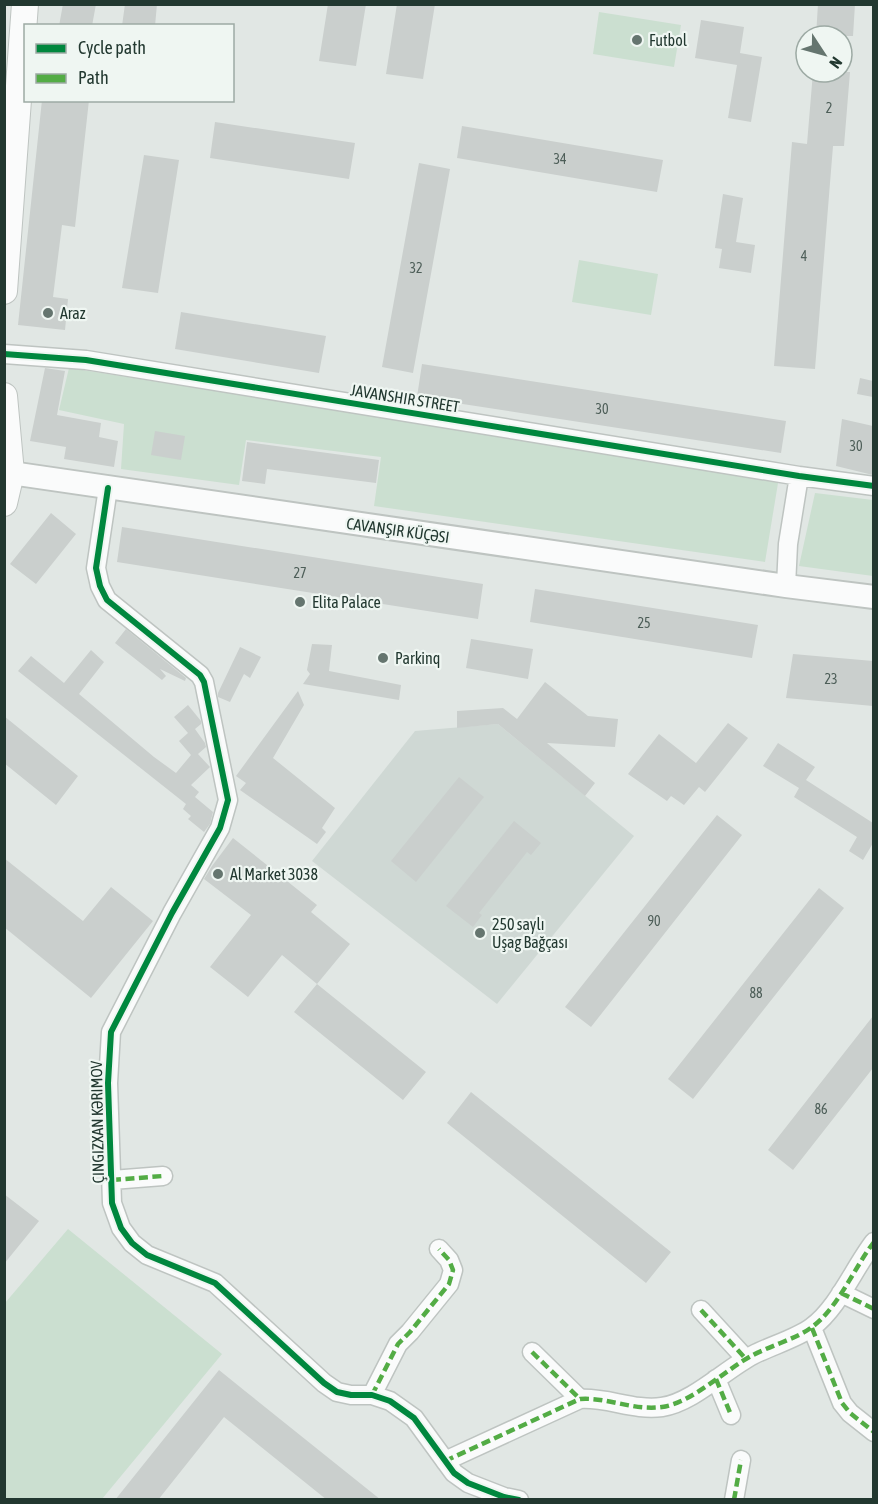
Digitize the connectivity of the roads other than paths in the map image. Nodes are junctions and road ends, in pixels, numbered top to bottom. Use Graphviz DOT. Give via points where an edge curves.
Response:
graph roads {
  1 [pos="25,4"];
  2 [pos="4,291"];
  3 [pos="4,354"];
  4 [pos="4,396"];
  5 [pos="11,474"];
  6 [pos="800,476"];
  7 [pos="873,486"];
  8 [pos="108,488"];
  9 [pos="4,502"];
  10 [pos="786,586"];
  11 [pos="873,597"];
  12 [pos="163,1176"];
  13 [pos="112,1180"];
  14 [pos="873,1242"];
  15 [pos="440,1249"];
  16 [pos="841,1293"];
  17 [pos="873,1309"];
  18 [pos="702,1310"];
  19 [pos="812,1328"];
  20 [pos="532,1352"];
  21 [pos="746,1359"];
  22 [pos="716,1379"];
  23 [pos="372,1395"];
  24 [pos="580,1400"];
  25 [pos="731,1415"];
  26 [pos="873,1432"];
  27 [pos="741,1460"];
  28 [pos="445,1461"];
  29 [pos="519,1500"];
  30 [pos="734,1500"];
  1 -- 2 [label="main road"];
  3 -- 6 [label="street, JAVANSHIR STREET" via="78,359"];
  4 -- 5 [label="main road"];
  5 -- 8 [label="street, CAVANŞIR KÜÇƏSI"];
  5 -- 9 [label="main road"];
  6 -- 7 [label="street"];
  6 -- 10 [label="street" via="788,544"];
  8 -- 10 [label="street, CAVANŞIR KÜÇƏSI"];
  8 -- 13 [label="street, ÇINGIZXAN KƏRIMOV" via="96,568 100,586 107,600 200,675 228,800 220,828 111,1032 108,1083"];
  10 -- 11 [label="street, CAVANŞIR KÜÇƏSI"];
  12 -- 13 [label="street"];
  13 -- 23 [label="street, ÇINGIZXAN KƏRIMOV" via="112,1203 121,1228 132,1243 147,1255 215,1283 337,1392"];
  14 -- 16 [label="street"];
  15 -- 23 [label="street" via="453,1270 449,1284 398,1344"];
  16 -- 17 [label="street"];
  16 -- 19 [label="street"];
  18 -- 21 [label="street"];
  19 -- 21 [label="street"];
  19 -- 26 [label="street" via="842,1403"];
  20 -- 24 [label="street"];
  21 -- 22 [label="street"];
  22 -- 24 [label="street" via="664,1407"];
  22 -- 25 [label="street"];
  23 -- 28 [label="street, ÇINGIZXAN KƏRIMOV" via="390,1401 414,1418"];
  24 -- 28 [label="street"];
  27 -- 30 [label="street"];
  28 -- 29 [label="street, ÇINGIZXAN KƏRIMOV" via="468,1483"];
}
